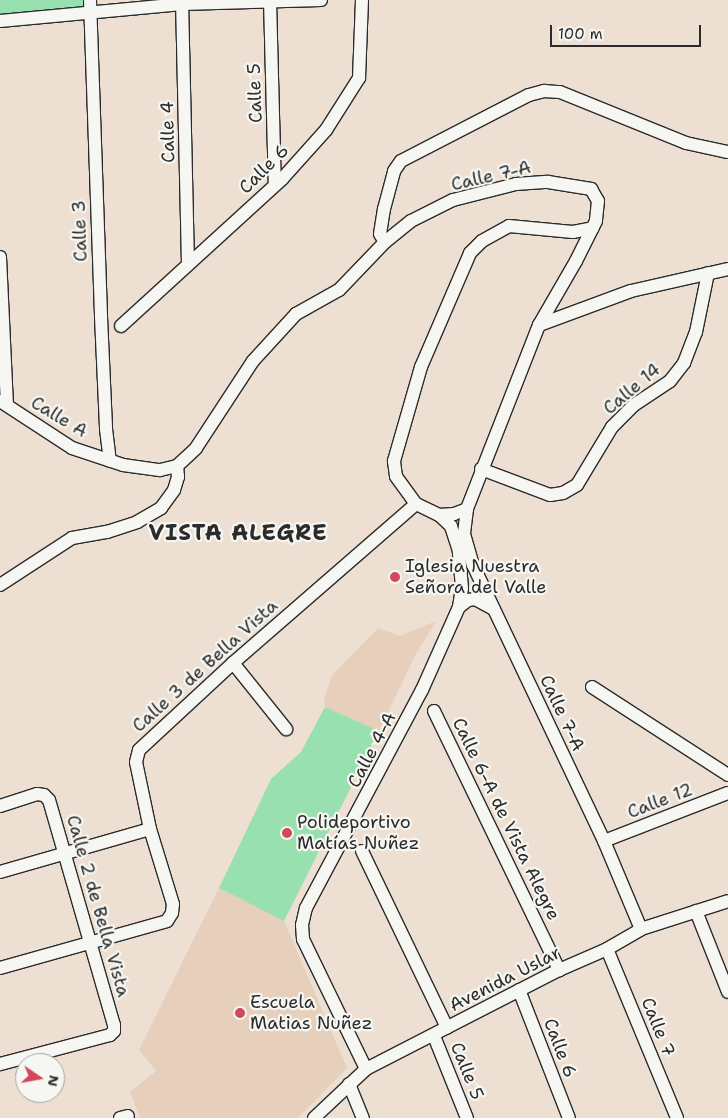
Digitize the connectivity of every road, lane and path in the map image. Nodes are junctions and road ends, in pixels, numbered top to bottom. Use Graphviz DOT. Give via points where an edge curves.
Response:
graph roads {
  1 [pos="320,0"];
  2 [pos="362,0"];
  3 [pos="270,1"];
  4 [pos="182,2"];
  5 [pos="87,6"];
  6 [pos="0,20"];
  7 [pos="728,152"];
  8 [pos="275,185"];
  9 [pos="593,228"];
  10 [pos="385,242"];
  11 [pos="0,257"];
  12 [pos="188,264"];
  13 [pos="728,269"];
  14 [pos="708,274"];
  15 [pos="540,325"];
  16 [pos="121,326"];
  17 [pos="3,403"];
  18 [pos="106,460"];
  19 [pos="177,466"];
  20 [pos="482,469"];
  21 [pos="416,504"];
  22 [pos="466,509"];
  23 [pos="440,515"];
  24 [pos="0,585"];
  25 [pos="459,607"];
  26 [pos="494,609"];
  27 [pos="232,662"];
  28 [pos="592,687"];
  29 [pos="434,711"];
  30 [pos="286,729"];
  31 [pos="728,775"];
  32 [pos="728,793"];
  33 [pos="0,806"];
  34 [pos="150,829"];
  35 [pos="604,841"];
  36 [pos="362,851"];
  37 [pos="63,854"];
  38 [pos="0,872"];
  39 [pos="728,901"];
  40 [pos="696,911"];
  41 [pos="641,929"];
  42 [pos="92,943"];
  43 [pos="608,949"];
  44 [pos="0,968"];
  45 [pos="559,970"];
  46 [pos="519,990"];
  47 [pos="728,992"];
  48 [pos="447,1028"];
  49 [pos="434,1036"];
  50 [pos="0,1064"];
  51 [pos="366,1069"];
  52 [pos="349,1084"];
  53 [pos="314,1118"];
  54 [pos="363,1118"];
  55 [pos="468,1118"];
  56 [pos="569,1118"];
  57 [pos="677,1118"];
  1 -- 3 [label="street"];
  2 -- 8 [label="street, Calle 6" via="359,78 326,130"];
  3 -- 4 [label="street"];
  3 -- 8 [label="street, Calle 5"];
  4 -- 5 [label="street"];
  4 -- 12 [label="street, Calle 4"];
  5 -- 6 [label="street"];
  5 -- 18 [label="street, Calle 3" via="98,317 98,430"];
  7 -- 10 [label="street" via="686,143 560,92 544,91 529,95 401,161 394,171 384,209 380,234"];
  8 -- 12 [label="street, Calle 6"];
  9 -- 10 [label="street, Calle 7-A" via="598,201 591,189 548,182 516,184 453,200 411,221"];
  9 -- 15 [label="street, Calle 7-A"];
  9 -- 21 [label="street" via="573,232 509,226 482,241 470,253 421,367 394,461 396,476"];
  10 -- 19 [label="street, Calle 7-A" via="339,290 296,314 253,361 196,448"];
  11 -- 17 [label="street"];
  12 -- 16 [label="street, Calle 6"];
  13 -- 14 [label="street"];
  14 -- 15 [label="street" via="631,291"];
  14 -- 20 [label="street, Calle 14" via="696,332 684,363 670,381 634,405 612,427 577,485 563,494 550,495"];
  15 -- 20 [label="street, Calle 7-A"];
  17 -- 18 [label="street, Calle A" via="63,443"];
  18 -- 19 [label="street" via="160,470"];
  19 -- 24 [label="street" via="174,490 161,508 107,532 72,538"];
  20 -- 22 [label="street, Calle 7-A"];
  21 -- 23 [label="street"];
  21 -- 27 [label="street, Calle 3 de Bella Vista"];
  22 -- 23 [label="street"];
  22 -- 26 [label="street, Calle 7-A" via="464,534 473,565"];
  23 -- 25 [label="street" via="451,526 459,551 462,588"];
  25 -- 26 [label="street" via="468,600 475,600"];
  25 -- 51 [label="street, Calle 4-A" via="422,690 306,908 302,925 303,939"];
  26 -- 35 [label="street, Calle 7-A"];
  27 -- 30 [label="street"];
  27 -- 34 [label="street, Calle 3 de Bella Vista" via="139,750 136,762"];
  28 -- 31 [label="street"];
  29 -- 45 [label="street, Calle 6-A de Vista Alegre"];
  32 -- 35 [label="street, Calle 12"];
  33 -- 37 [label="street, Calle 2 de Bella Vista" via="37,794 44,795 49,800"];
  34 -- 37 [label="street"];
  34 -- 42 [label="street, Calle 3 de Bella Vista" via="173,904 172,913 167,921"];
  35 -- 41 [label="street, Calle 7-A"];
  36 -- 48 [label="street"];
  37 -- 38 [label="street"];
  37 -- 42 [label="street, Calle 2 de Bella Vista"];
  39 -- 40 [label="street, Avenida Uslar"];
  40 -- 41 [label="street, Avenida Uslar"];
  40 -- 47 [label="street"];
  41 -- 43 [label="street, Avenida Uslar"];
  42 -- 44 [label="street"];
  42 -- 50 [label="street, Calle 2 de Bella Vista" via="114,1031 110,1035"];
  43 -- 45 [label="street, Avenida Uslar"];
  43 -- 57 [label="street, Calle 7"];
  45 -- 46 [label="street, Avenida Uslar"];
  46 -- 48 [label="street, Avenida Uslar"];
  46 -- 56 [label="street, Calle 6"];
  48 -- 49 [label="street, Avenida Uslar"];
  49 -- 51 [label="street, Avenida Uslar"];
  49 -- 55 [label="street, Calle 5"];
  51 -- 52 [label="street, Avenida Uslar"];
  52 -- 53 [label="street, Avenida Uslar"];
  52 -- 54 [label="street"];
}
